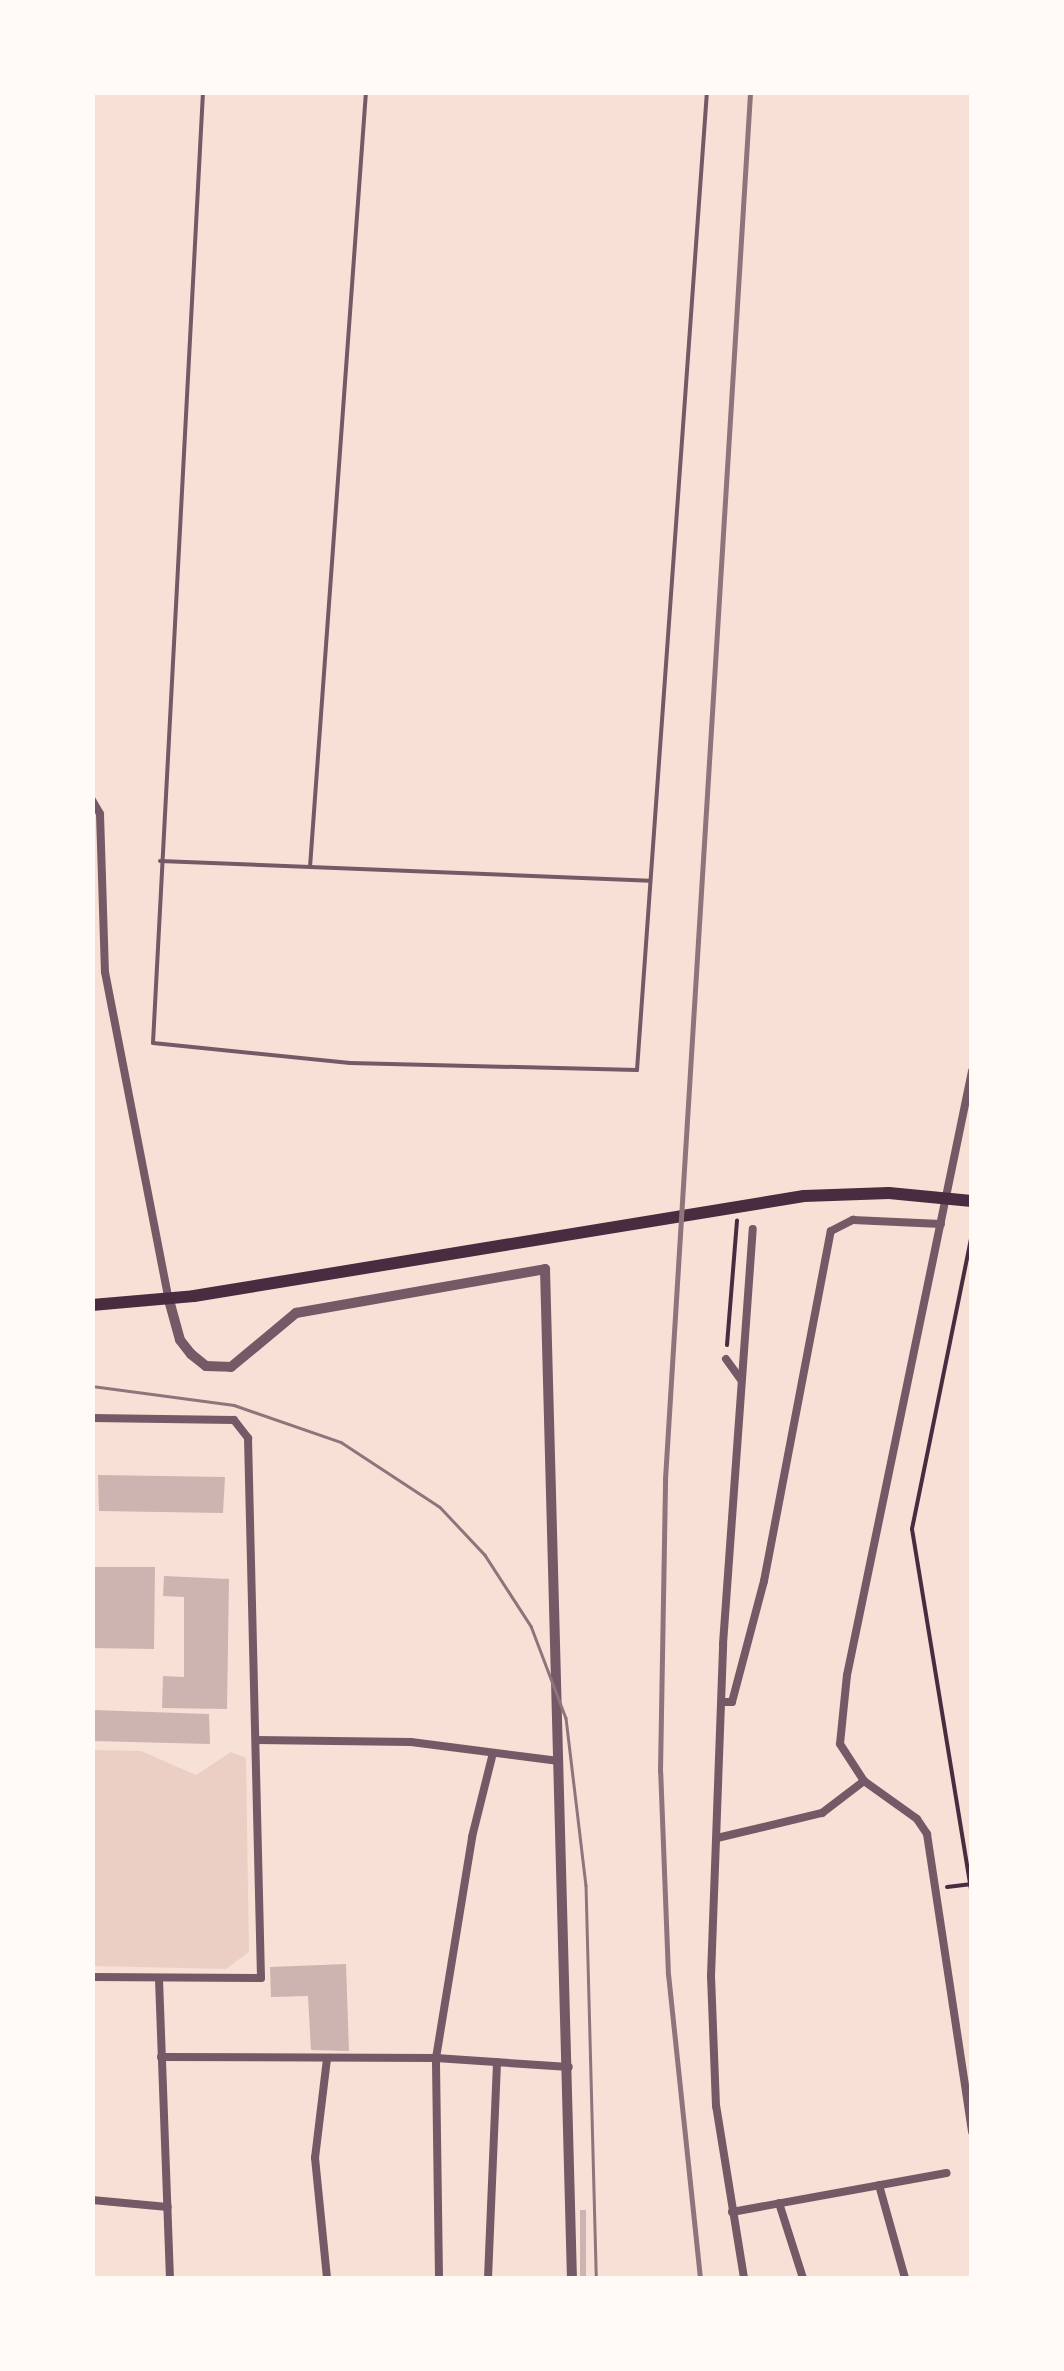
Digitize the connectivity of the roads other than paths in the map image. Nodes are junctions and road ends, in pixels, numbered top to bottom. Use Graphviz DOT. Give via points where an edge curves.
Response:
graph roads {
  1 [pos="203,92"];
  2 [pos="366,92"];
  3 [pos="707,92"];
  4 [pos="92,800"];
  5 [pos="160,860"];
  6 [pos="310,867"];
  7 [pos="652,882"];
  8 [pos="972,1071"];
  9 [pos="944,1198"];
  10 [pos="972,1201"];
  11 [pos="941,1224"];
  12 [pos="753,1229"];
  13 [pos="169,1300"];
  14 [pos="92,1305"];
  15 [pos="726,1359"];
  16 [pos="741,1380"];
  17 [pos="92,1418"];
  18 [pos="724,1702"];
  19 [pos="257,1740"];
  20 [pos="492,1756"];
  21 [pos="559,1761"];
  22 [pos="864,1781"];
  23 [pos="717,1838"];
  24 [pos="92,1977"];
  25 [pos="159,1979"];
  26 [pos="162,2058"];
  27 [pos="436,2058"];
  28 [pos="328,2059"];
  29 [pos="497,2062"];
  30 [pos="569,2067"];
  31 [pos="972,2132"];
  32 [pos="946,2172"];
  33 [pos="879,2185"];
  34 [pos="92,2200"];
  35 [pos="780,2203"];
  36 [pos="168,2206"];
  37 [pos="732,2212"];
  38 [pos="170,2278"];
  39 [pos="327,2278"];
  40 [pos="439,2278"];
  41 [pos="488,2278"];
  42 [pos="572,2278"];
  43 [pos="744,2278"];
  44 [pos="804,2278"];
  45 [pos="904,2278"];
  1 -- 5 [label="lane"];
  2 -- 6 [label="lane"];
  3 -- 7 [label="lane"];
  4 -- 13 [label="street" via="100,814 103,956"];
  5 -- 6 [label="lane"];
  5 -- 7 [label="lane" via="153,1042 350,1063 638,1070"];
  6 -- 7 [label="lane"];
  8 -- 9 [label="street"];
  9 -- 10 [label="main road"];
  9 -- 11 [label="street"];
  9 -- 13 [label="main road" via="889,1194 738,1205"];
  11 -- 18 [label="street" via="853,1220 831,1231 764,1581 732,1702"];
  11 -- 22 [label="street" via="842,1709 840,1744"];
  12 -- 16 [label="street"];
  13 -- 14 [label="main road"];
  13 -- 21 [label="street" via="191,1354 206,1366 231,1367 296,1313 545,1269"];
  15 -- 16 [label="street"];
  16 -- 18 [label="street"];
  17 -- 19 [label="street" via="234,1420 248,1438"];
  18 -- 23 [label="street"];
  19 -- 20 [label="street" via="411,1742"];
  19 -- 25 [label="street" via="261,1978"];
  20 -- 21 [label="street"];
  20 -- 27 [label="street"];
  21 -- 30 [label="street"];
  22 -- 23 [label="street" via="822,1813"];
  22 -- 31 [label="street" via="918,1818 934,1856"];
  23 -- 37 [label="street" via="712,2065"];
  24 -- 25 [label="street"];
  25 -- 26 [label="street"];
  26 -- 28 [label="street"];
  26 -- 36 [label="street"];
  27 -- 28 [label="street"];
  27 -- 29 [label="street"];
  27 -- 40 [label="street"];
  28 -- 39 [label="street" via="315,2158"];
  29 -- 30 [label="street"];
  29 -- 41 [label="street"];
  30 -- 42 [label="street"];
  32 -- 33 [label="street"];
  33 -- 35 [label="street"];
  33 -- 45 [label="street"];
  34 -- 36 [label="street"];
  35 -- 37 [label="street"];
  35 -- 44 [label="street"];
  36 -- 38 [label="street"];
  37 -- 43 [label="street"];
}
